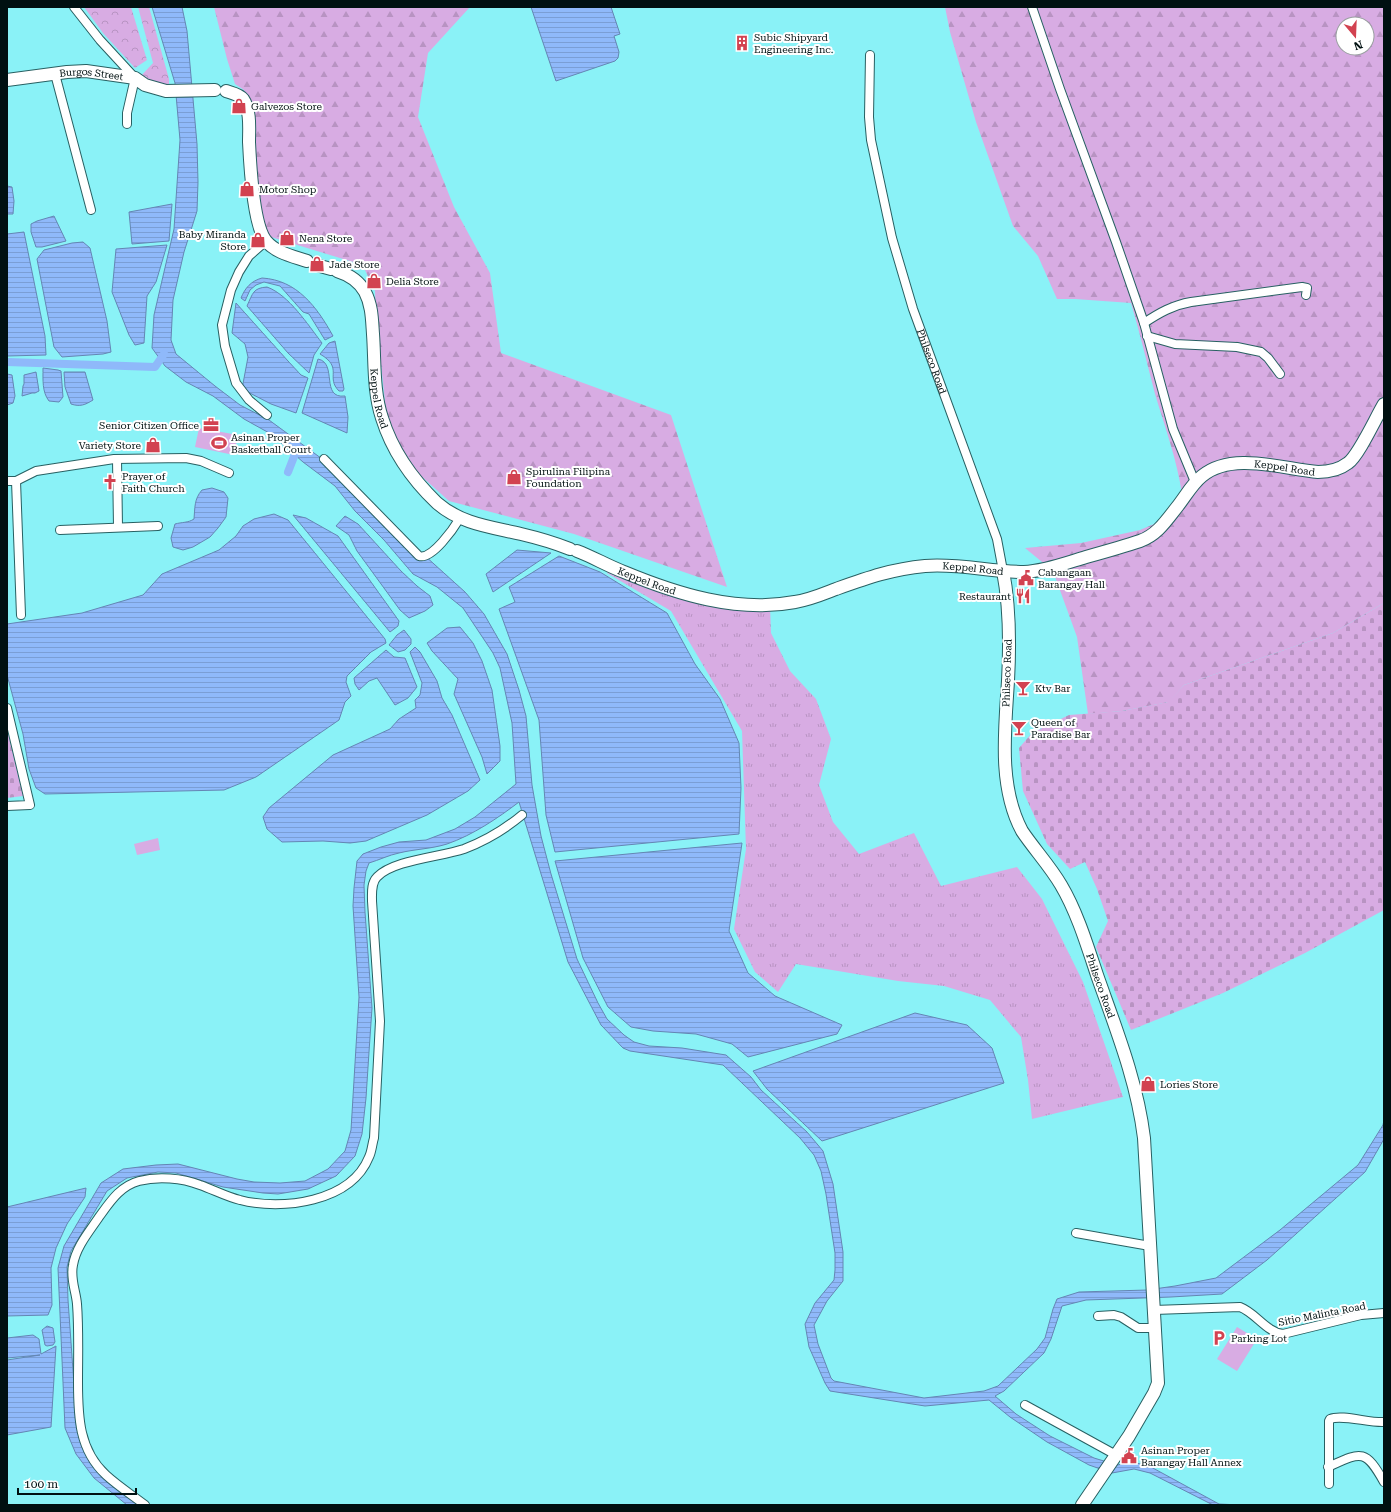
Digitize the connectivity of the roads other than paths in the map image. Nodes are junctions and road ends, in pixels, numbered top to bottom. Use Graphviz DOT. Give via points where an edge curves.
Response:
graph roads {
  1 [pos="74,7"];
  2 [pos="1032,7"];
  3 [pos="870,55"];
  4 [pos="55,74"];
  5 [pos="135,78"];
  6 [pos="7,80"];
  7 [pos="128,124"];
  8 [pos="91,210"];
  9 [pos="266,241"];
  10 [pos="1306,295"];
  11 [pos="1144,323"];
  12 [pos="1147,336"];
  13 [pos="1280,374"];
  14 [pos="1384,404"];
  15 [pos="267,415"];
  16 [pos="324,458"];
  17 [pos="117,459"];
  18 [pos="229,474"];
  19 [pos="7,481"];
  20 [pos="16,481"];
  21 [pos="1195,482"];
  22 [pos="460,518"];
  23 [pos="158,526"];
  24 [pos="118,527"];
  25 [pos="60,530"];
  26 [pos="1003,571"];
  27 [pos="21,615"];
  28 [pos="7,708"];
  29 [pos="7,806"];
  30 [pos="522,815"];
  31 [pos="1076,1233"];
  32 [pos="1150,1246"];
  33 [pos="1154,1308"];
  34 [pos="1384,1313"];
  35 [pos="1098,1316"];
  36 [pos="1155,1328"];
  37 [pos="1024,1405"];
  38 [pos="1384,1422"];
  39 [pos="1114,1458"];
  40 [pos="1328,1467"];
  41 [pos="1384,1482"];
  42 [pos="1329,1484"];
  43 [pos="145,1505"];
  44 [pos="1082,1505"];
  1 -- 5 [label="street"];
  2 -- 11 [label="street"];
  3 -- 26 [label="street, Philseco Road" via="870,140 892,238 913,309 997,539"];
  4 -- 5 [label="street, Burgos Street" via="86,71"];
  4 -- 6 [label="street, Burgos Street"];
  4 -- 8 [label="street"];
  5 -- 7 [label="street" via="127,113"];
  5 -- 9 [label="street, Burgos Street" via="161,90 220,91 240,96 246,106 258,224"];
  9 -- 15 [label="street" via="250,256 239,272 231,290 222,325 224,346 236,383 249,400"];
  9 -- 22 [label="street, Keppel Road" via="276,250 346,274 355,279 365,292 372,319 377,396 381,417 391,440 425,491 438,504"];
  10 -- 11 [label="street" via="1307,288 1302,287 1191,302 1165,310"];
  11 -- 12 [label="street"];
  12 -- 13 [label="street" via="1175,344 1237,347 1261,352"];
  12 -- 21 [label="street" via="1173,429"];
  14 -- 21 [label="street, Keppel Road" via="1356,455 1340,468 1318,472 1248,463 1231,464 1213,468"];
  16 -- 22 [label="street" via="419,556 427,555 447,538"];
  17 -- 18 [label="street" via="186,458"];
  17 -- 20 [label="street" via="36,471"];
  17 -- 24 [label="street"];
  19 -- 20 [label="street"];
  20 -- 27 [label="street"];
  21 -- 26 [label="street, Keppel Road" via="1161,528 1147,538 1042,570"];
  22 -- 26 [label="street, Keppel Road" via="477,525 522,534 574,550 670,589 733,604 775,605 802,601 902,568 948,565"];
  23 -- 24 [label="street"];
  24 -- 25 [label="street"];
  26 -- 32 [label="street, Philseco Road" via="1009,618 1006,778 1009,798 1022,831 1054,874 1069,901 1128,1061 1142,1120"];
  28 -- 29 [label="street" via="30,805"];
  30 -- 43 [label="street" via="508,826 464,849 390,868 373,882 380,1021 374,1133 370,1155 350,1182 319,1198 269,1204 240,1200 181,1180 138,1181 124,1188 112,1200 77,1251 72,1272 78,1313 78,1415 81,1432 89,1455 100,1470"];
  31 -- 32 [label="street"];
  32 -- 33 [label="street, Philseco Road"];
  33 -- 34 [label="street, Sitio Malinta Road" via="1240,1307 1276,1333 1283,1334 1361,1315"];
  33 -- 36 [label="street, Philseco Road"];
  35 -- 36 [label="street" via="1121,1316 1138,1328"];
  36 -- 39 [label="street, Philseco Road" via="1158,1383"];
  37 -- 39 [label="street"];
  38 -- 40 [label="street" via="1338,1417 1330,1419"];
  39 -- 44 [label="street, Philseco Road"];
  40 -- 41 [label="street" via="1351,1457 1365,1456 1372,1461"];
  40 -- 42 [label="street"];
}
